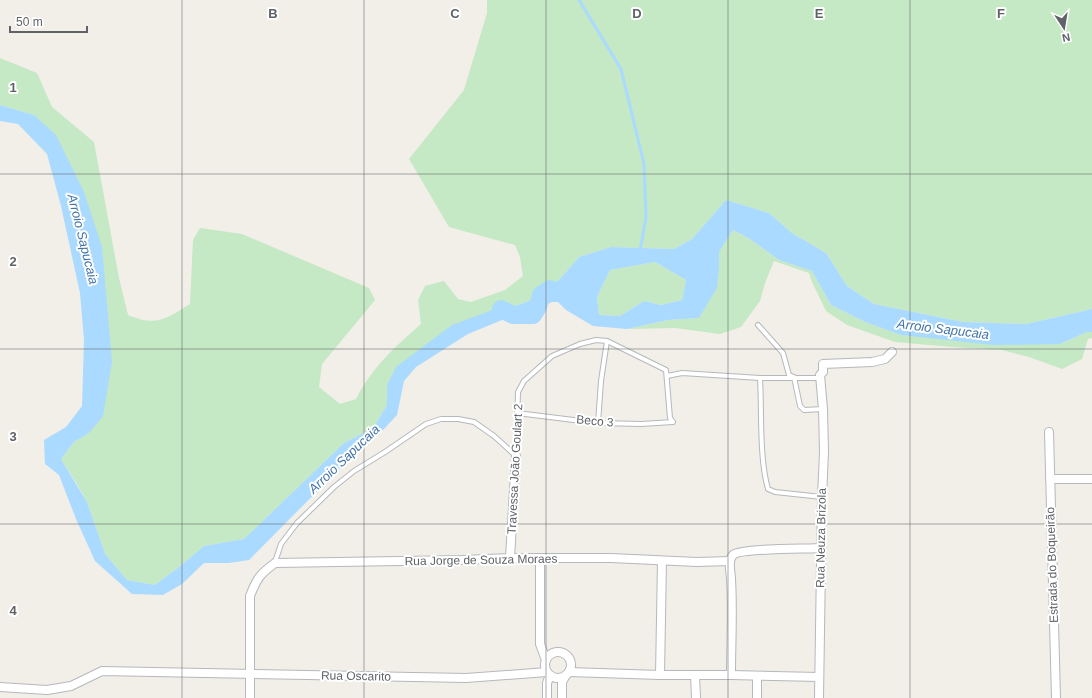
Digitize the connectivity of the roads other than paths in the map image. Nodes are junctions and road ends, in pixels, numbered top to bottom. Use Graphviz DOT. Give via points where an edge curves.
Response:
graph roads {
  1 [pos="758,325"];
  2 [pos="607,341"];
  3 [pos="892,352"];
  4 [pos="667,376"];
  5 [pos="794,377"];
  6 [pos="760,378"];
  7 [pos="819,378"];
  8 [pos="823,409"];
  9 [pos="517,412"];
  10 [pos="598,423"];
  11 [pos="1049,432"];
  12 [pos="516,456"];
  13 [pos="1050,479"];
  14 [pos="1092,479"];
  15 [pos="822,497"];
  16 [pos="821,548"];
  17 [pos="510,558"];
  18 [pos="540,559"];
  19 [pos="662,561"];
  20 [pos="730,561"];
  21 [pos="275,563"];
  22 [pos="546,660"];
  23 [pos="250,674"];
  24 [pos="549,674"];
  25 [pos="568,674"];
  26 [pos="660,675"];
  27 [pos="695,675"];
  28 [pos="731,675"];
  29 [pos="758,676"];
  30 [pos="819,677"];
  31 [pos="0,687"];
  32 [pos="250,698"];
  33 [pos="547,698"];
  34 [pos="562,698"];
  35 [pos="696,698"];
  36 [pos="757,698"];
  37 [pos="819,698"];
  38 [pos="1056,698"];
  1 -- 5 [label="lane" via="783,353 789,374"];
  2 -- 4 [label="lane" via="666,370"];
  2 -- 9 [label="lane, Travessa João Goulart 2" via="596,340 580,344 552,356 524,381 518,392"];
  2 -- 10 [label="lane"];
  3 -- 7 [label="street" via="885,359 872,362 823,364"];
  4 -- 6 [label="lane" via="682,373"];
  4 -- 10 [label="lane, Beco 3" via="670,418 673,422"];
  5 -- 6 [label="lane"];
  5 -- 7 [label="lane"];
  5 -- 8 [label="lane" via="800,406 804,410"];
  6 -- 15 [label="lane" via="762,441 768,489"];
  7 -- 8 [label="street, Rua Neuza Brizola"];
  8 -- 15 [label="street, Rua Neuza Brizola"];
  9 -- 10 [label="lane, Beco 3"];
  9 -- 12 [label="lane, Travessa João Goulart 2"];
  11 -- 13 [label="street, Estrada do Boqueirão"];
  12 -- 17 [label="street, Travessa João Goulart 2"];
  12 -- 21 [label="lane" via="474,422 441,419 426,424 334,487 297,523 281,544"];
  13 -- 14 [label="street"];
  13 -- 38 [label="street, Estrada do Boqueirão"];
  15 -- 16 [label="street, Rua Neuza Brizola"];
  16 -- 20 [label="street" via="738,552"];
  16 -- 30 [label="street, Rua Neuza Brizola"];
  17 -- 18 [label="street, Rua Jorge de Souza Moraes"];
  17 -- 21 [label="street, Rua Jorge de Souza Moraes"];
  18 -- 19 [label="street, Rua Jorge de Souza Moraes" via="611,558"];
  18 -- 22 [label="street" via="540,644"];
  19 -- 20 [label="street, Rua Jorge de Souza Moraes"];
  19 -- 26 [label="street"];
  20 -- 28 [label="street"];
  21 -- 23 [label="street" via="262,573 254,584 250,596"];
  22 -- 24 [label="street"];
  22 -- 25 [label="street" via="556,652 564,654 571,664"];
  23 -- 24 [label="street, Rua Oscarito" via="466,678"];
  23 -- 31 [label="street, Rua Oscarito" via="102,671 71,686 47,690"];
  23 -- 32 [label="street"];
  24 -- 25 [label="street" via="558,678"];
  24 -- 33 [label="street"];
  25 -- 26 [label="street"];
  25 -- 34 [label="street" via="562,682"];
  26 -- 27 [label="street"];
  27 -- 28 [label="street"];
  27 -- 35 [label="street"];
  28 -- 29 [label="street"];
  29 -- 30 [label="street"];
  29 -- 36 [label="street"];
  30 -- 37 [label="street, Rua Neuza Brizola"];
}
